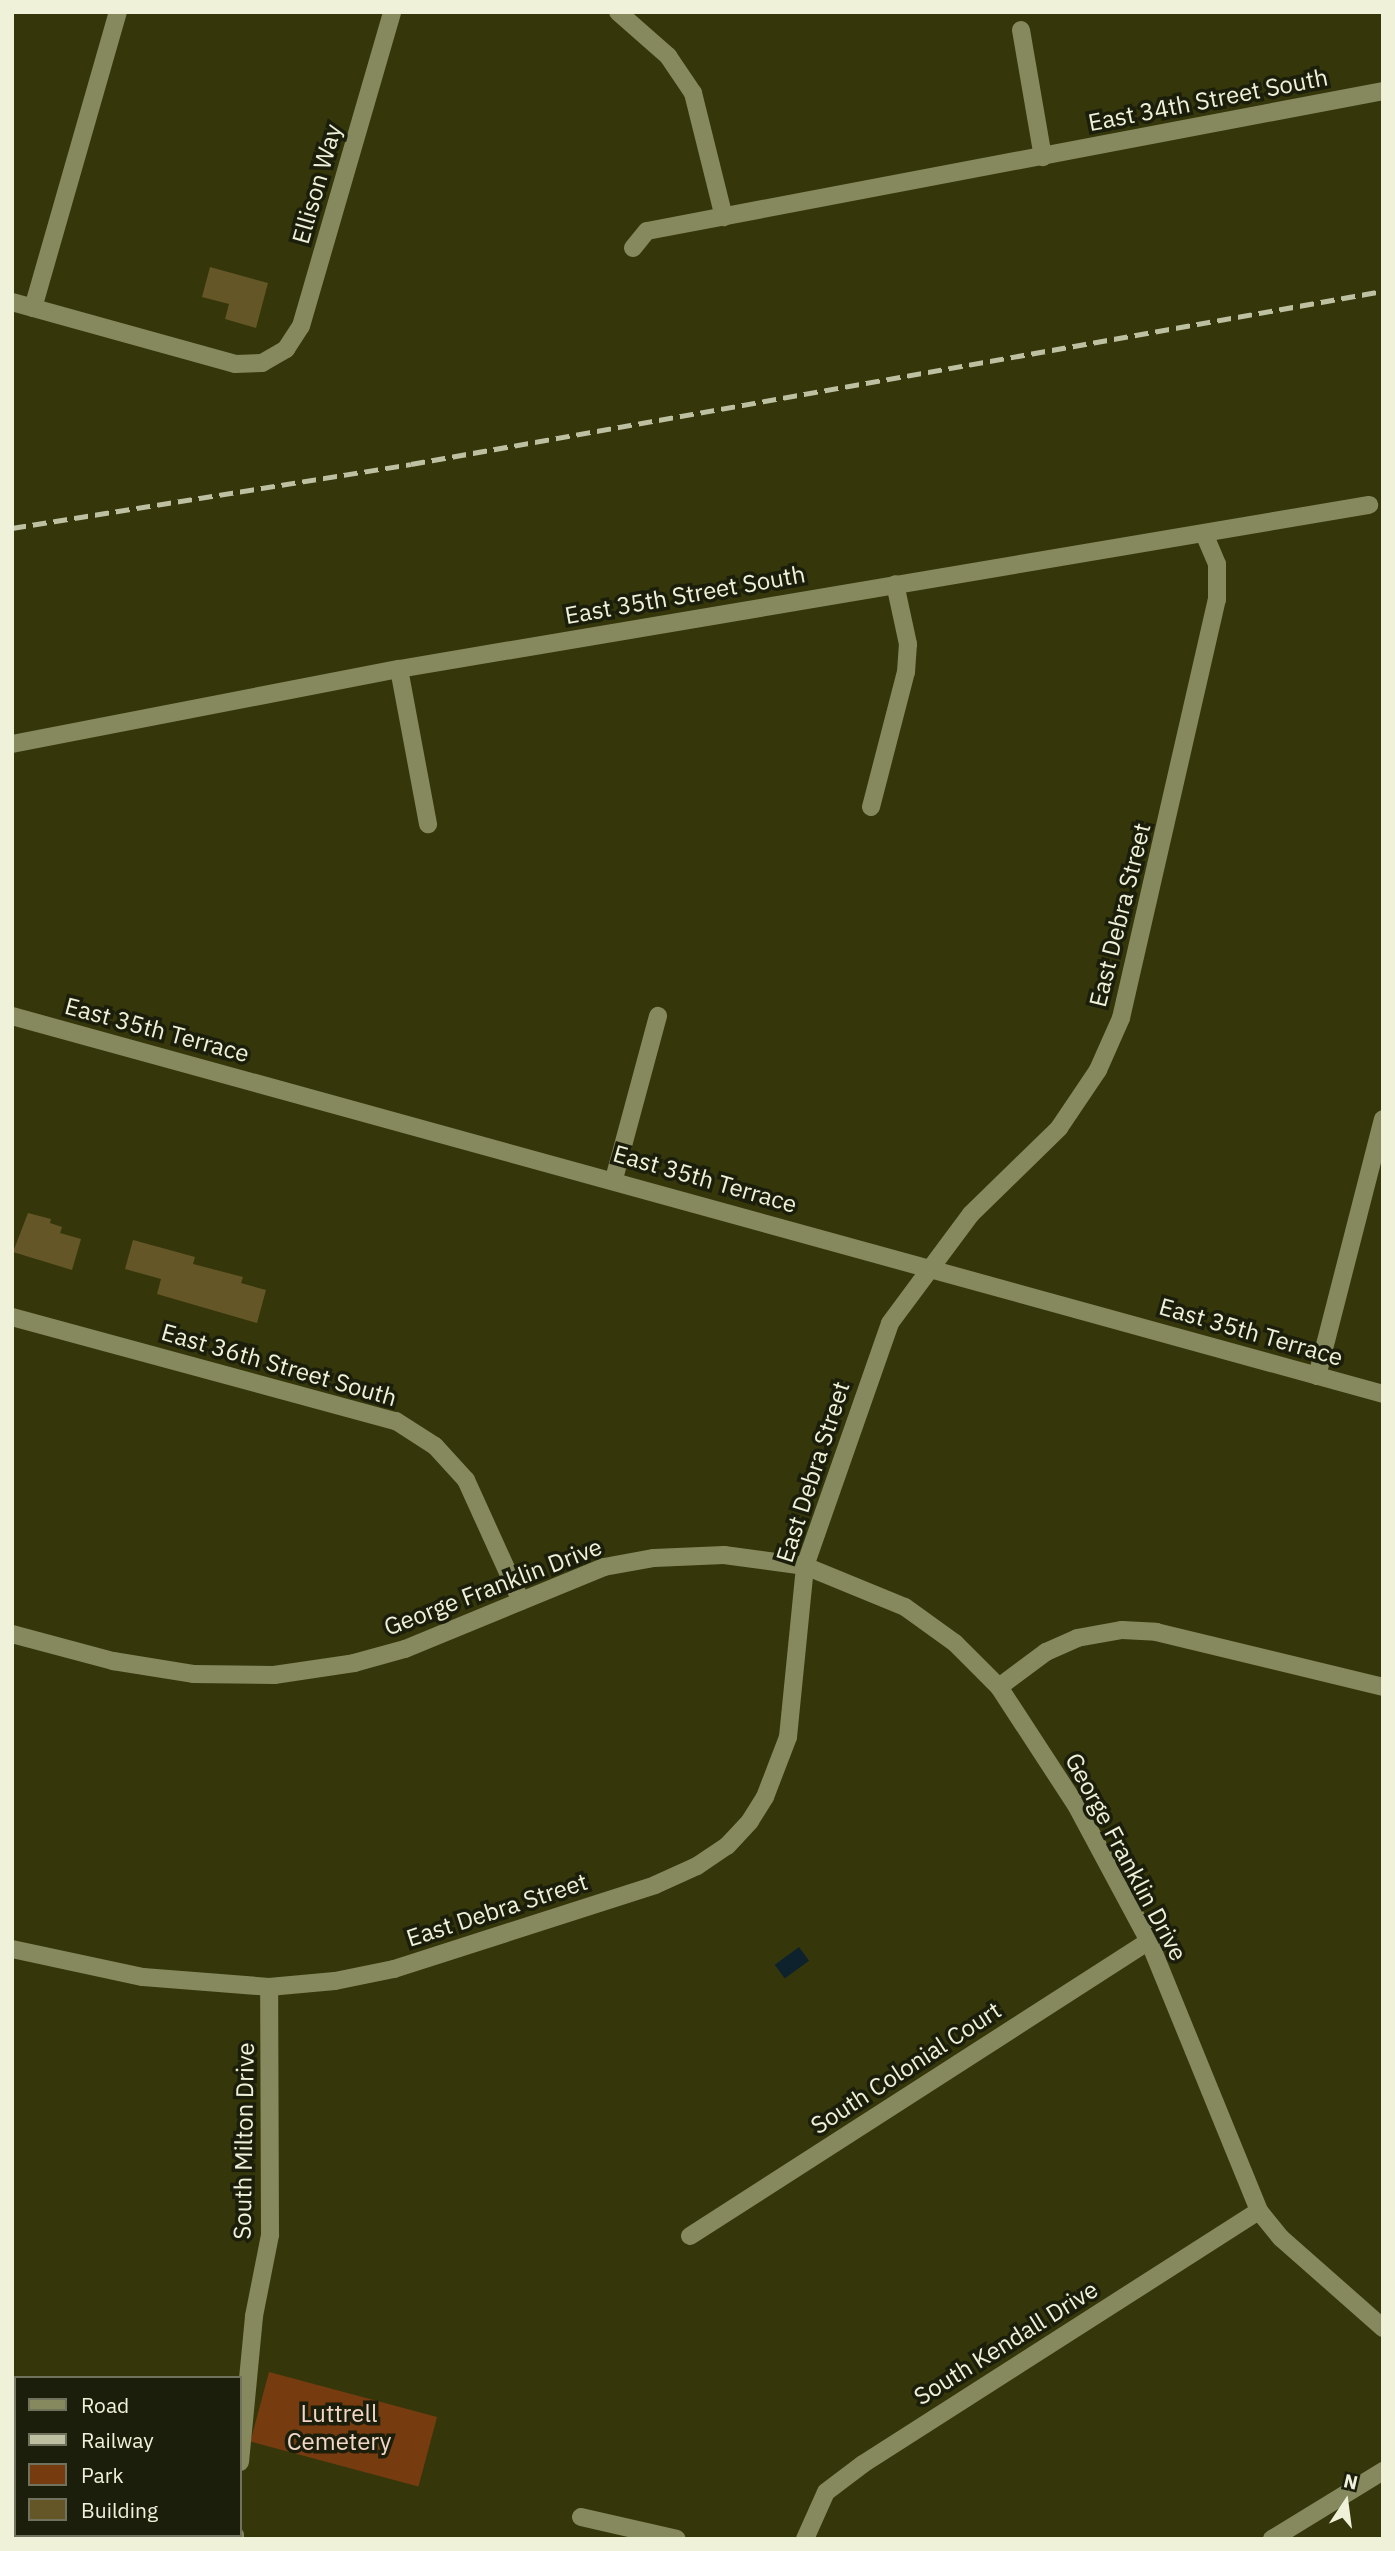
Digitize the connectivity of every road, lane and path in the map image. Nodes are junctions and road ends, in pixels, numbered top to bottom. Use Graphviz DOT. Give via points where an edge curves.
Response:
graph roads {
  1 [pos="118,12"];
  2 [pos="392,12"];
  3 [pos="618,12"];
  4 [pos="1021,30"];
  5 [pos="1383,91"];
  6 [pos="1043,158"];
  7 [pos="724,217"];
  8 [pos="633,248"];
  9 [pos="12,302"];
  10 [pos="33,308"];
  11 [pos="1369,505"];
  12 [pos="1205,534"];
  13 [pos="895,584"];
  14 [pos="400,669"];
  15 [pos="12,744"];
  16 [pos="871,807"];
  17 [pos="428,824"];
  18 [pos="12,1016"];
  19 [pos="659,1016"];
  20 [pos="1383,1119"];
  21 [pos="614,1179"];
  22 [pos="929,1268"];
  23 [pos="12,1317"];
  24 [pos="1317,1376"];
  25 [pos="1383,1394"];
  26 [pos="805,1566"];
  27 [pos="521,1601"];
  28 [pos="12,1634"];
  29 [pos="999,1687"];
  30 [pos="1383,1687"];
  31 [pos="1149,1941"];
  32 [pos="12,1949"];
  33 [pos="269,1987"];
  34 [pos="1259,2211"];
  35 [pos="690,2236"];
  36 [pos="1383,2328"];
  37 [pos="242,2441"];
  38 [pos="1383,2471"];
  39 [pos="581,2517"];
  40 [pos="677,2539"];
  41 [pos="804,2539"];
  42 [pos="1272,2539"];
  1 -- 10 [label="street"];
  2 -- 10 [label="street, Ellison Way" via="301,326 286,349 271,358 234,364"];
  3 -- 7 [label="street" via="668,56 693,93"];
  4 -- 6 [label="street"];
  5 -- 6 [label="street, East 34th Street South"];
  6 -- 7 [label="street, East 34th Street South"];
  7 -- 8 [label="street, East 34th Street South" via="647,231"];
  9 -- 10 [label="street"];
  11 -- 12 [label="street, East 35th Street South"];
  12 -- 13 [label="street, East 35th Street South"];
  12 -- 22 [label="street, East Debra Street" via="1217,564 1217,600 1121,1018 1098,1069 1059,1128 971,1214"];
  13 -- 14 [label="street, East 35th Street South"];
  13 -- 16 [label="street" via="908,644 906,672"];
  14 -- 15 [label="street, East 35th Street South"];
  14 -- 17 [label="street"];
  18 -- 21 [label="street, East 35th Terrace"];
  19 -- 21 [label="street"];
  20 -- 24 [label="street"];
  21 -- 22 [label="street, East 35th Terrace"];
  22 -- 24 [label="street, East 35th Terrace"];
  22 -- 26 [label="street, East Debra Street" via="890,1323"];
  23 -- 27 [label="street, East 36th Street South" via="396,1421 435,1446 466,1480"];
  24 -- 25 [label="street, East 35th Terrace"];
  26 -- 27 [label="street, George Franklin Drive" via="724,1555 654,1558 604,1567"];
  26 -- 29 [label="street, George Franklin Drive" via="905,1607 955,1643"];
  26 -- 33 [label="street, East Debra Street" via="788,1737 765,1797 727,1846 655,1885 394,1969"];
  27 -- 28 [label="street, George Franklin Drive" via="405,1649 354,1663 274,1675 180,1672 113,1661"];
  29 -- 30 [label="street" via="1077,1638 1122,1630 1156,1632"];
  29 -- 31 [label="street, George Franklin Drive" via="1076,1805"];
  31 -- 34 [label="street, George Franklin Drive"];
  31 -- 35 [label="street, South Colonial Court"];
  32 -- 33 [label="street, East Debra Street" via="143,1977"];
  33 -- 37 [label="street, South Milton Drive" via="270,2235 254,2316"];
  34 -- 36 [label="street, George Franklin Drive" via="1281,2238"];
  34 -- 41 [label="street, South Kendall Drive" via="863,2464 826,2492"];
  38 -- 42 [label="street"];
  39 -- 40 [label="street"];
}
